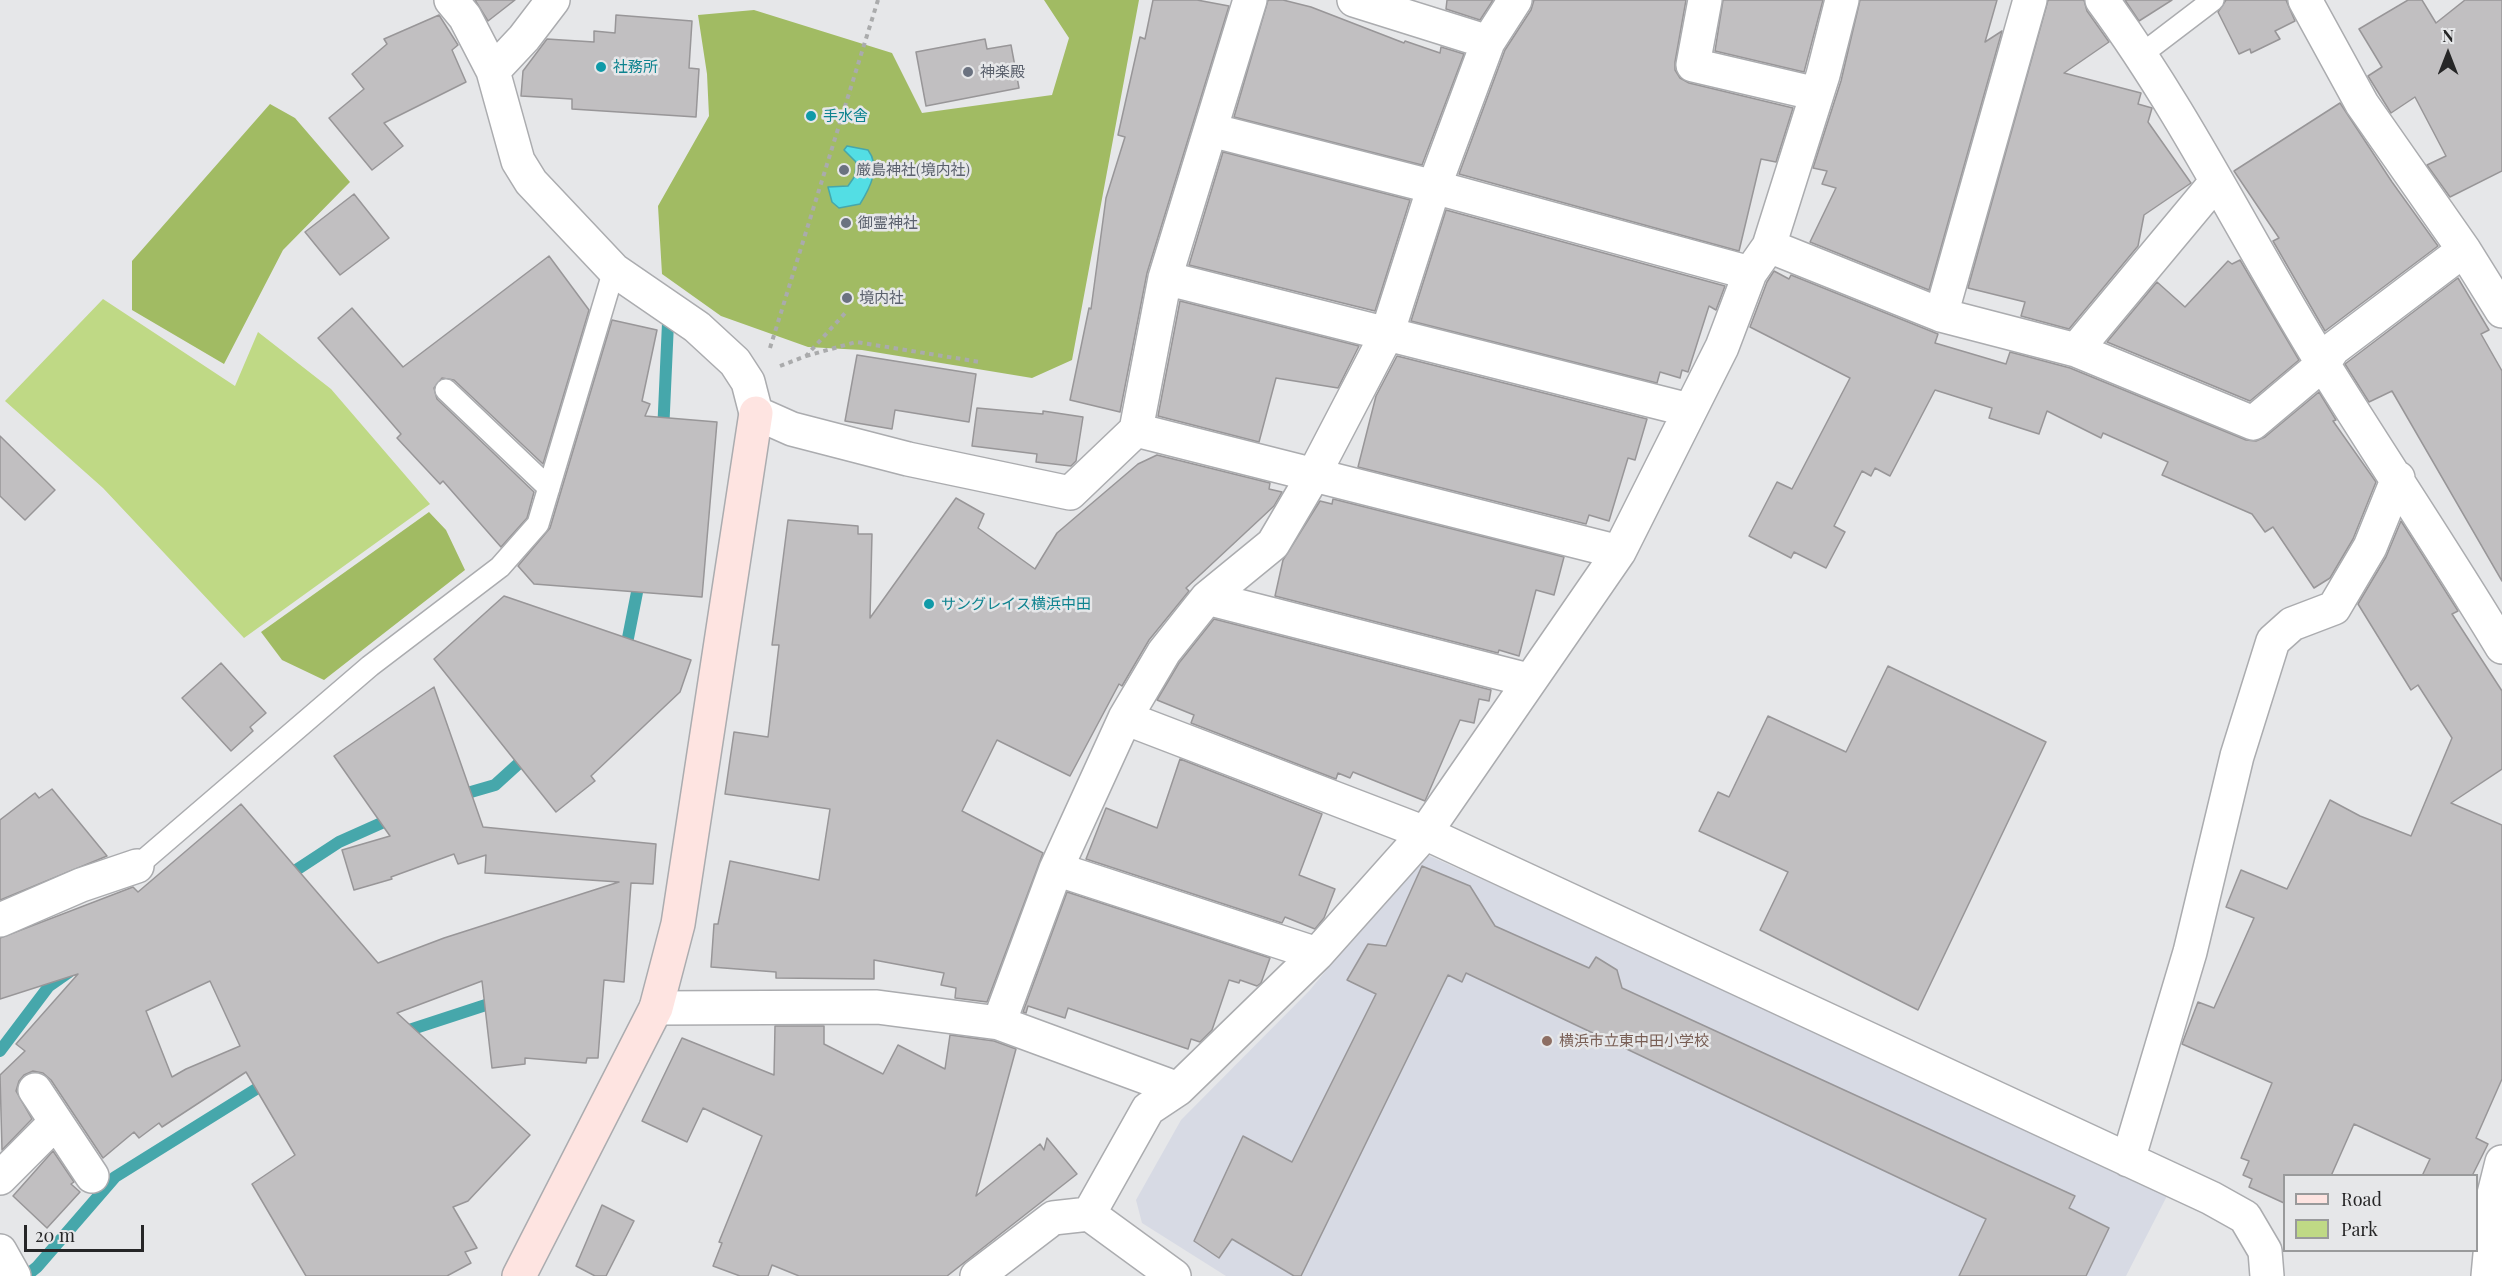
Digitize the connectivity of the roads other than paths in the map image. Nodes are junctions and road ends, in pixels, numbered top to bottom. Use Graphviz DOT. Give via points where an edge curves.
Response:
graph roads {
  1 [pos="451,0"];
  2 [pos="553,0"];
  3 [pos="1250,0"];
  4 [pos="1354,0"];
  5 [pos="1515,0"];
  6 [pos="1706,0"];
  7 [pos="1842,0"];
  8 [pos="2030,0"];
  9 [pos="2102,0"];
  10 [pos="2213,0"];
  11 [pos="2306,0"];
  12 [pos="1431,12"];
  13 [pos="1488,42"];
  14 [pos="2142,54"];
  15 [pos="493,71"];
  16 [pos="1817,94"];
  17 [pos="1211,130"];
  18 [pos="2216,182"];
  19 [pos="1434,187"];
  20 [pos="1769,246"];
  21 [pos="2464,250"];
  22 [pos="614,270"];
  23 [pos="1750,273"];
  24 [pos="1165,278"];
  25 [pos="2502,311"];
  26 [pos="1941,315"];
  27 [pos="1387,334"];
  28 [pos="2076,350"];
  29 [pos="2323,364"];
  30 [pos="446,390"];
  31 [pos="1689,410"];
  32 [pos="756,413"];
  33 [pos="1136,430"];
  34 [pos="1314,476"];
  35 [pos="2398,478"];
  36 [pos="549,488"];
  37 [pos="1619,552"];
  38 [pos="1207,598"];
  39 [pos="2502,647"];
  40 [pos="1528,680"];
  41 [pos="1125,718"];
  42 [pos="1425,833"];
  43 [pos="137,866"];
  44 [pos="1056,869"];
  45 [pos="0,920"];
  46 [pos="1317,954"];
  47 [pos="656,1008"];
  48 [pos="999,1023"];
  49 [pos="1178,1089"];
  50 [pos="34,1090"];
  51 [pos="56,1122"];
  52 [pos="2128,1160"];
  53 [pos="2502,1162"];
  54 [pos="92,1176"];
  55 [pos="0,1178"];
  56 [pos="1089,1214"];
  57 [pos="2497,1235"];
  58 [pos="0,1251"];
  59 [pos="15,1276"];
  60 [pos="519,1276"];
  61 [pos="977,1276"];
  62 [pos="1174,1276"];
  63 [pos="2266,1276"];
  64 [pos="2488,1276"];
  1 -- 15 [label="street"];
  2 -- 15 [label="street"];
  3 -- 17 [label="street"];
  4 -- 12 [label="street"];
  5 -- 13 [label="street"];
  6 -- 16 [label="street" via="1693,65"];
  7 -- 16 [label="street"];
  8 -- 26 [label="street"];
  9 -- 14 [label="street"];
  10 -- 14 [label="lane"];
  11 -- 21 [label="street" via="2362,104"];
  12 -- 13 [label="street"];
  13 -- 19 [label="street"];
  14 -- 18 [label="street"];
  15 -- 22 [label="street" via="518,161 531,182"];
  16 -- 20 [label="street"];
  17 -- 19 [label="street"];
  17 -- 24 [label="street"];
  18 -- 28 [label="street"];
  18 -- 29 [label="street"];
  19 -- 23 [label="street"];
  19 -- 27 [label="street"];
  20 -- 23 [label="street"];
  20 -- 26 [label="street"];
  21 -- 25 [label="street"];
  21 -- 29 [label="street" via="2333,349"];
  22 -- 32 [label="street" via="697,327 735,362 748,382"];
  22 -- 36 [label="lane"];
  23 -- 31 [label="street" via="1722,347"];
  24 -- 27 [label="street"];
  24 -- 33 [label="street"];
  26 -- 28 [label="street"];
  27 -- 31 [label="street"];
  27 -- 34 [label="street"];
  28 -- 29 [label="street" via="2253,423"];
  29 -- 35 [label="street"];
  30 -- 36 [label="lane"];
  31 -- 37 [label="street"];
  32 -- 33 [label="street" via="792,429 908,459 1070,493"];
  32 -- 47 [label="street" via="678,924"];
  33 -- 34 [label="street"];
  34 -- 37 [label="street"];
  34 -- 38 [label="street" via="1273,544"];
  35 -- 39 [label="street"];
  35 -- 52 [label="street" via="2370,547 2334,608 2292,624 2273,641 2237,756 2190,952"];
  36 -- 43 [label="lane" via="538,524 500,567 370,666"];
  37 -- 40 [label="street"];
  38 -- 40 [label="street"];
  38 -- 41 [label="street" via="1164,652"];
  40 -- 42 [label="street"];
  41 -- 42 [label="street"];
  41 -- 44 [label="street"];
  42 -- 46 [label="street"];
  42 -- 52 [label="street"];
  43 -- 45 [label="street"];
  44 -- 46 [label="street"];
  44 -- 48 [label="street"];
  46 -- 49 [label="street"];
  47 -- 48 [label="street" via="877,1007"];
  47 -- 60 [label="street"];
  48 -- 49 [label="street"];
  49 -- 56 [label="street" via="1148,1109"];
  50 -- 51 [label="street"];
  51 -- 54 [label="street"];
  51 -- 55 [label="street"];
  52 -- 63 [label="street" via="2245,1217 2265,1251"];
  53 -- 57 [label="street" via="2490,1210"];
  56 -- 61 [label="street" via="1053,1218"];
  56 -- 62 [label="street"];
  57 -- 64 [label="street"];
  58 -- 59 [label="street"];
}
